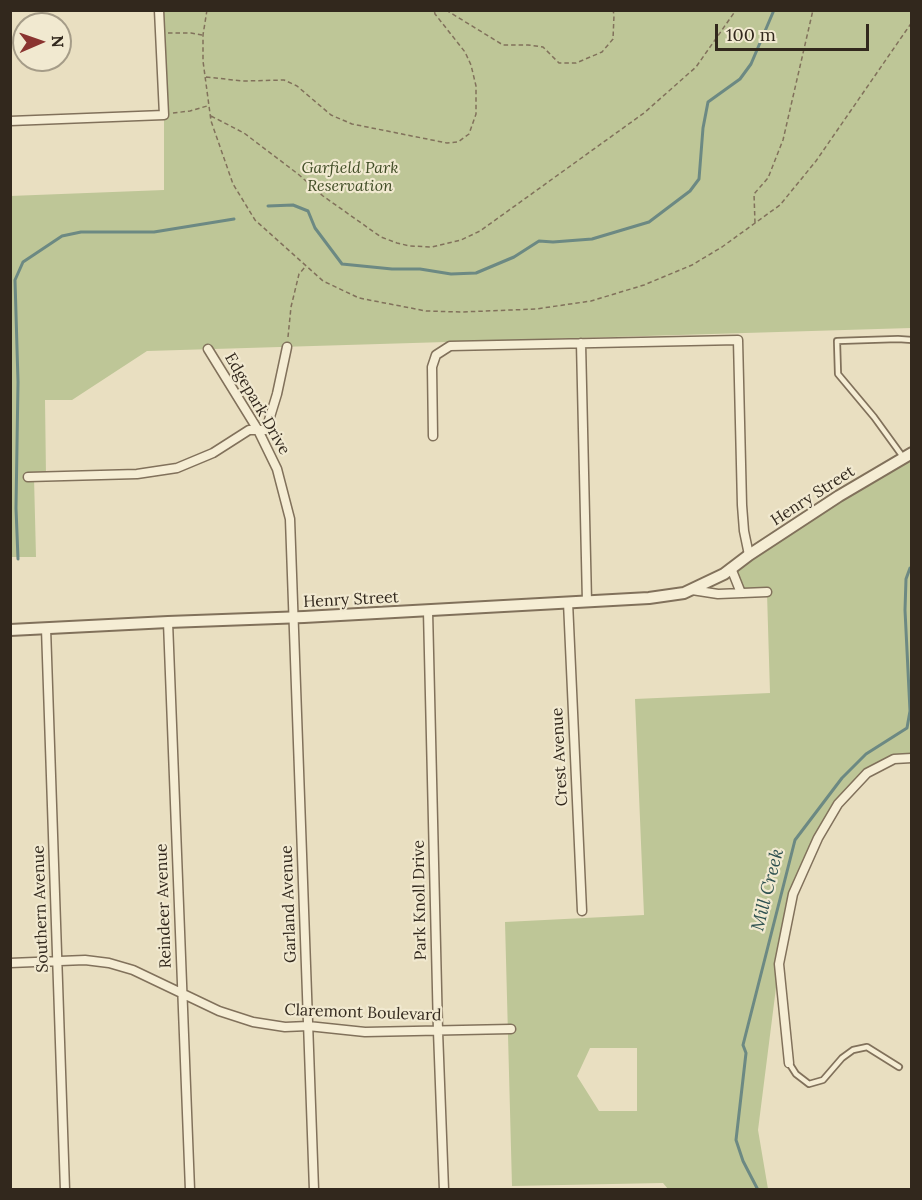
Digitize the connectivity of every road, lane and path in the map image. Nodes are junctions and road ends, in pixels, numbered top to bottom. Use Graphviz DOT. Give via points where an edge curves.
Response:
graph roads {
  1 [pos="159,10"];
  2 [pos="207,10"];
  3 [pos="434,10"];
  4 [pos="446,10"];
  5 [pos="613,10"];
  6 [pos="736,10"];
  7 [pos="813,10"];
  8 [pos="912,22"];
  9 [pos="160,33"];
  10 [pos="203,35"];
  11 [pos="206,77"];
  12 [pos="208,106"];
  13 [pos="164,115"];
  14 [pos="210,115"];
  15 [pos="10,121"];
  16 [pos="755,223"];
  17 [pos="305,266"];
  18 [pos="912,340"];
  19 [pos="581,343"];
  20 [pos="287,347"];
  21 [pos="208,349"];
  22 [pos="258,430"];
  23 [pos="433,436"];
  24 [pos="907,455"];
  25 [pos="28,477"];
  26 [pos="749,555"];
  27 [pos="731,568"];
  28 [pos="691,590"];
  29 [pos="766,592"];
  30 [pos="741,593"];
  31 [pos="567,602"];
  32 [pos="587,602"];
  33 [pos="428,610"];
  34 [pos="294,617"];
  35 [pos="168,622"];
  36 [pos="46,628"];
  37 [pos="10,630"];
  38 [pos="912,758"];
  39 [pos="582,911"];
  40 [pos="57,961"];
  41 [pos="10,963"];
  42 [pos="183,994"];
  43 [pos="308,1026"];
  44 [pos="511,1029"];
  45 [pos="438,1031"];
  46 [pos="789,1064"];
  47 [pos="899,1067"];
  48 [pos="65,1190"];
  49 [pos="190,1190"];
  50 [pos="314,1190"];
  51 [pos="444,1190"];
  1 -- 9 [label="street"];
  2 -- 10 [label="path"];
  3 -- 11 [label="path" via="465,52 476,86 476,114 469,134 458,142 352,124 331,115 284,80"];
  4 -- 5 [label="path" via="503,45 543,47 560,63 576,63 602,52 613,39"];
  6 -- 14 [label="path" via="696,66 644,113 480,231 432,247 410,246 381,237 244,133"];
  7 -- 16 [label="path" via="783,140 768,178 754,194"];
  8 -- 16 [label="path" via="816,162 780,205"];
  9 -- 10 [label="path"];
  9 -- 13 [label="street"];
  10 -- 12 [label="path"];
  12 -- 13 [label="path"];
  12 -- 14 [label="path"];
  13 -- 15 [label="street"];
  14 -- 17 [label="path" via="233,184 255,220"];
  16 -- 17 [label="path" via="692,265 644,285 591,301 536,309 426,311 359,298 323,281"];
  17 -- 20 [label="path" via="299,274 291,307"];
  18 -- 24 [label="lane" via="837,341 838,374"];
  19 -- 23 [label="street" via="450,346 436,355 432,367"];
  19 -- 26 [label="street" via="738,340 742,505"];
  19 -- 32 [label="street"];
  20 -- 22 [label="street" via="266,430"];
  21 -- 22 [label="street, Edgepark Drive"];
  22 -- 25 [label="street" via="249,430 213,453 177,468 137,474"];
  22 -- 34 [label="street, Edgepark Drive" via="278,469 290,519"];
  24 -- 26 [label="street, Henry Street"];
  26 -- 27 [label="street, Henry Street"];
  27 -- 28 [label="street, Henry Street"];
  27 -- 30 [label="street"];
  28 -- 30 [label="street, Henry Street"];
  28 -- 32 [label="street, Henry Street" via="649,598"];
  29 -- 30 [label="street, Henry Street"];
  31 -- 32 [label="street, Henry Street"];
  31 -- 33 [label="street, Henry Street"];
  31 -- 39 [label="street, Crest Avenue"];
  33 -- 34 [label="street, Henry Street"];
  33 -- 45 [label="street, Park Knoll Drive"];
  34 -- 35 [label="street, Henry Street"];
  34 -- 43 [label="street, Garland Avenue"];
  35 -- 36 [label="street, Henry Street"];
  35 -- 42 [label="street, Reindeer Avenue"];
  36 -- 37 [label="street, Henry Street"];
  36 -- 40 [label="street, Southern Avenue"];
  38 -- 46 [label="street" via="894,759 867,772 838,804 793,894 779,964"];
  40 -- 41 [label="street, Claremont Boulevard"];
  40 -- 42 [label="street, Claremont Boulevard" via="109,963"];
  40 -- 48 [label="street, Southern Avenue"];
  42 -- 43 [label="street, Claremont Boulevard" via="253,1022"];
  42 -- 49 [label="street, Reindeer Avenue"];
  43 -- 45 [label="street, Claremont Boulevard" via="365,1032"];
  43 -- 50 [label="street, Garland Avenue"];
  44 -- 45 [label="street, Claremont Boulevard"];
  45 -- 51 [label="street, Park Knoll Drive"];
  46 -- 47 [label="lane" via="809,1084 823,1080 853,1050 867,1047"];
}
